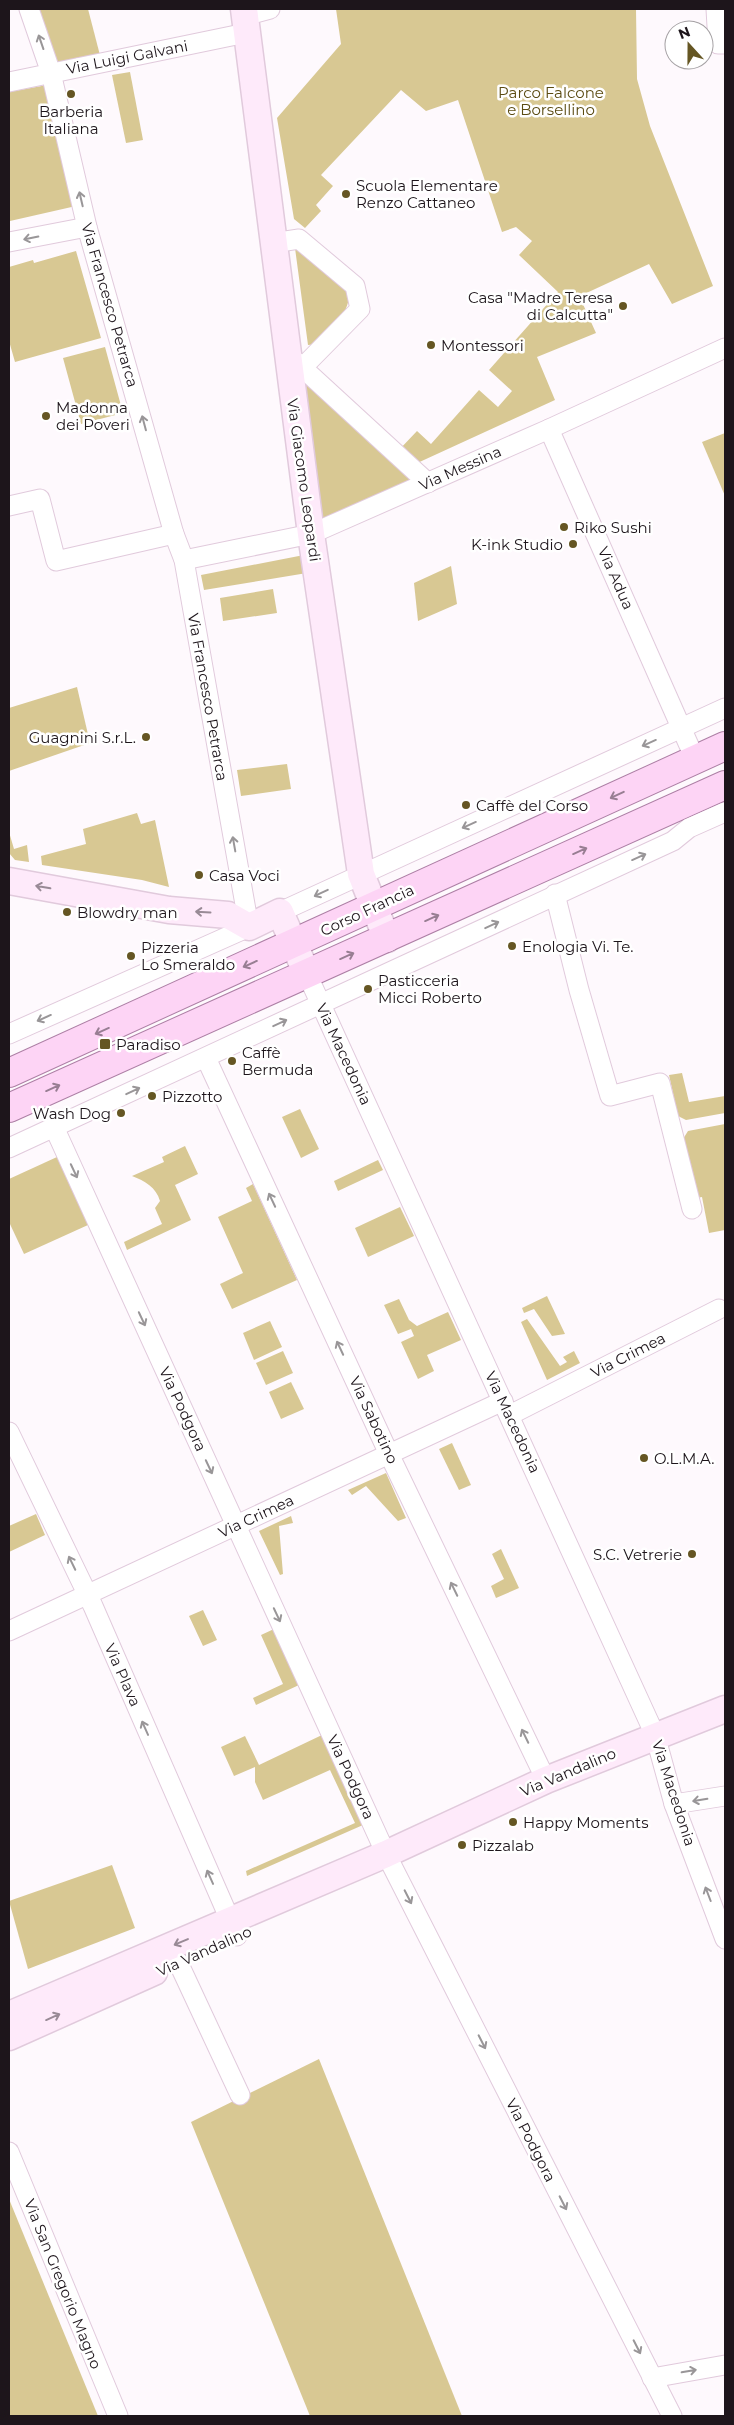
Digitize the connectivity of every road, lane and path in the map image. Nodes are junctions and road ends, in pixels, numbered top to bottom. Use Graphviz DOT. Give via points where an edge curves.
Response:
graph roads {
  1 [pos="29,9"];
  2 [pos="270,9"];
  3 [pos="716,9"];
  4 [pos="245,19"];
  5 [pos="725,44"];
  6 [pos="51,73"];
  7 [pos="9,82"];
  8 [pos="87,227"];
  9 [pos="9,242"];
  10 [pos="273,243"];
  11 [pos="725,348"];
  12 [pos="295,361"];
  13 [pos="549,429"];
  14 [pos="428,483"];
  15 [pos="9,506"];
  16 [pos="174,534"];
  17 [pos="311,534"];
  18 [pos="184,560"];
  19 [pos="725,708"];
  20 [pos="682,728"];
  21 [pos="725,746"];
  22 [pos="696,759"];
  23 [pos="725,785"];
  24 [pos="725,812"];
  25 [pos="361,874"];
  26 [pos="9,882"];
  27 [pos="556,894"];
  28 [pos="374,907"];
  29 [pos="280,912"];
  30 [pos="248,927"];
  31 [pos="387,939"];
  32 [pos="294,944"];
  33 [pos="400,968"];
  34 [pos="307,974"];
  35 [pos="321,1005"];
  36 [pos="9,1034"];
  37 [pos="206,1058"];
  38 [pos="9,1073"];
  39 [pos="9,1108"];
  40 [pos="54,1127"];
  41 [pos="9,1148"];
  42 [pos="692,1209"];
  43 [pos="719,1309"];
  44 [pos="507,1408"];
  45 [pos="9,1432"];
  46 [pos="389,1454"];
  47 [pos="236,1525"];
  48 [pos="87,1594"];
  49 [pos="9,1631"];
  50 [pos="725,1709"];
  51 [pos="655,1735"];
  52 [pos="546,1780"];
  53 [pos="725,1796"];
  54 [pos="674,1804"];
  55 [pos="386,1854"];
  56 [pos="234,1929"];
  57 [pos="725,1940"];
  58 [pos="178,1962"];
  59 [pos="9,2015"];
  60 [pos="9,2037"];
  61 [pos="240,2095"];
  62 [pos="9,2152"];
  63 [pos="725,2365"];
  64 [pos="652,2378"];
  65 [pos="118,2416"];
  66 [pos="672,2416"];
  6 -- 1 [label="street, Via Francesco Petrarca, one-way"];
  2 -- 4 [label="street"];
  3 -- 5 [label="street" via="718,44"];
  4 -- 6 [label="street, Via Luigi Galvani"];
  4 -- 10 [label="street, Via Giacomo Leopardi"];
  6 -- 7 [label="street, Via Luigi Galvani"];
  8 -- 6 [label="street, Via Francesco Petrarca, one-way"];
  8 -- 9 [label="street, one-way"];
  16 -- 8 [label="street, Via Francesco Petrarca, one-way"];
  10 -- 12 [label="street, Via Giacomo Leopardi"];
  10 -- 12 [label="street" via="300,239 355,286 360,309"];
  11 -- 13 [label="street, Via Messina"];
  12 -- 14 [label="street"];
  12 -- 17 [label="street, Via Giacomo Leopardi"];
  13 -- 14 [label="street, Via Messina"];
  13 -- 20 [label="street, Via Adua"];
  14 -- 17 [label="street, Via Messina"];
  15 -- 16 [label="street" via="40,499 56,562"];
  16 -- 18 [label="street, Via Francesco Petrarca"];
  17 -- 18 [label="street, Via Messina"];
  17 -- 25 [label="street, Via Giacomo Leopardi"];
  30 -- 18 [label="street, Via Francesco Petrarca, one-way"];
  19 -- 20 [label="street"];
  20 -- 22 [label="street, Via Adua"];
  20 -- 25 [label="street, one-way"];
  21 -- 22 [label="main road, Corso Francia"];
  22 -- 28 [label="main road, Corso Francia, one-way"];
  31 -- 23 [label="main road, one-way"];
  27 -- 24 [label="street, one-way" via="673,841 689,828"];
  25 -- 28 [label="street, Via Giacomo Leopardi"];
  25 -- 29 [label="street, one-way"];
  30 -- 26 [label="street, one-way" via="228,915 169,910"];
  33 -- 27 [label="street, one-way"];
  27 -- 42 [label="street" via="579,990 610,1096 660,1083"];
  28 -- 31 [label="street, Via Giacomo Leopardi"];
  28 -- 32 [label="main road, Corso Francia"];
  29 -- 30 [label="street"];
  29 -- 32 [label="street, Via Macedonia"];
  30 -- 36 [label="street, one-way"];
  31 -- 33 [label="street"];
  34 -- 31 [label="main road, one-way"];
  32 -- 34 [label="street, Via Macedonia"];
  32 -- 38 [label="main road, Corso Francia, one-way"];
  33 -- 35 [label="street"];
  34 -- 35 [label="street, Via Macedonia"];
  39 -- 34 [label="main road, one-way"];
  37 -- 35 [label="street, one-way"];
  35 -- 44 [label="street, Via Macedonia"];
  40 -- 37 [label="street, one-way"];
  46 -- 37 [label="street, Via Sabotino, one-way"];
  40 -- 41 [label="street"];
  40 -- 47 [label="street, Via Podgora, one-way"];
  43 -- 44 [label="street, Via Crimea"];
  44 -- 46 [label="street, Via Crimea"];
  44 -- 51 [label="street, Via Macedonia"];
  48 -- 45 [label="street, Via Plava, one-way"];
  46 -- 47 [label="street, Via Crimea"];
  52 -- 46 [label="street, Via Sabotino, one-way"];
  47 -- 48 [label="street, Via Crimea"];
  47 -- 55 [label="street, Via Podgora, one-way"];
  48 -- 49 [label="street, Via Crimea"];
  56 -- 48 [label="street, Via Plava, one-way"];
  50 -- 51 [label="street, Via Vandalino"];
  51 -- 52 [label="street, Via Vandalino"];
  51 -- 54 [label="street, Via Macedonia"];
  52 -- 55 [label="street, Via Vandalino"];
  53 -- 54 [label="street, one-way"];
  57 -- 54 [label="street, Via Macedonia, one-way"];
  55 -- 56 [label="street, Via Vandalino" via="384,1866 376,1876"];
  55 -- 64 [label="street, Via Podgora, one-way"];
  56 -- 58 [label="street, Via Vandalino"];
  56 -- 59 [label="street, Via Vandalino, one-way"];
  60 -- 58 [label="street, Via Vandalino, one-way"];
  58 -- 61 [label="street"];
  62 -- 65 [label="street, Via San Gregorio Magno"];
  64 -- 63 [label="street, one-way"];
  64 -- 66 [label="street, Via Podgora"];
}
